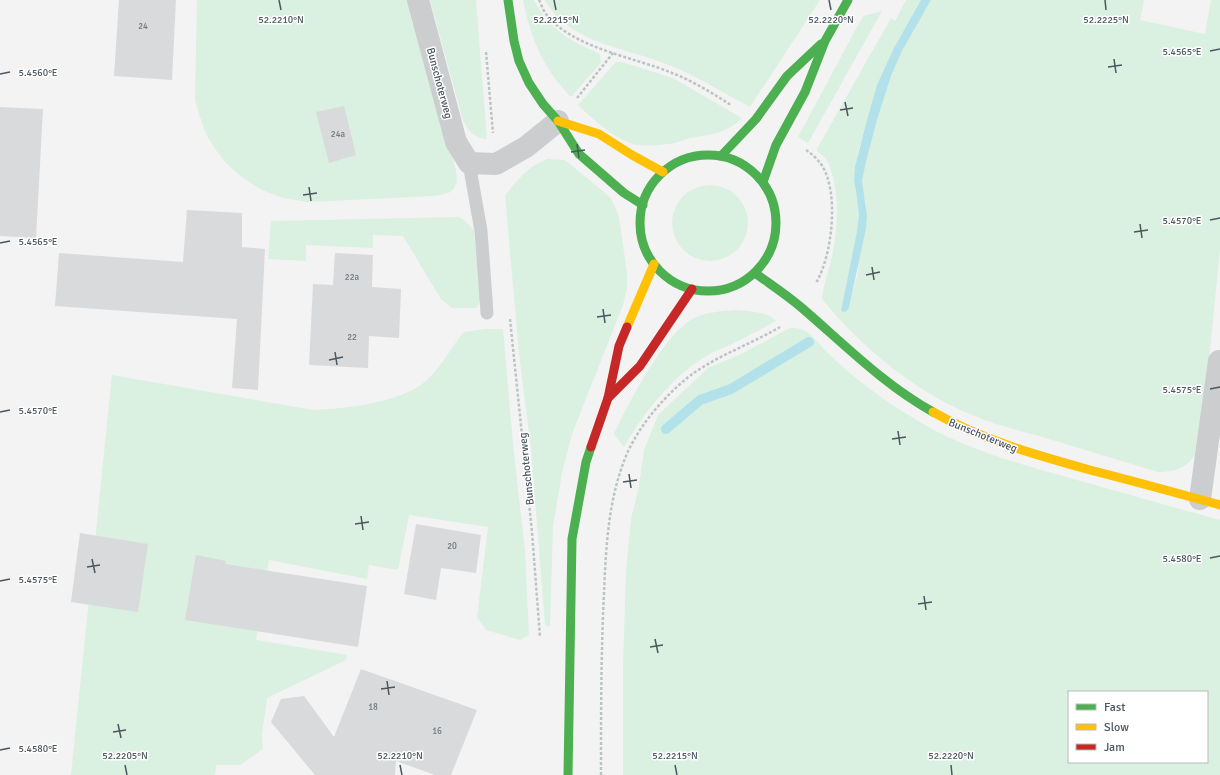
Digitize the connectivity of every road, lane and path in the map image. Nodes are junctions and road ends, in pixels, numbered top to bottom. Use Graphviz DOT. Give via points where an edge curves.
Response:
graph roads {
  1 [pos="418,0"];
  2 [pos="508,0"];
  3 [pos="539,0"];
  4 [pos="848,0"];
  5 [pos="825,41"];
  6 [pos="485,47"];
  7 [pos="613,53"];
  8 [pos="756,119"];
  9 [pos="558,121"];
  10 [pos="782,133"];
  11 [pos="721,156"];
  12 [pos="469,163"];
  13 [pos="496,164"];
  14 [pos="663,172"];
  15 [pos="763,182"];
  16 [pos="643,205"];
  17 [pos="654,264"];
  18 [pos="755,273"];
  19 [pos="692,289"];
  20 [pos="800,306"];
  21 [pos="487,313"];
  22 [pos="510,319"];
  23 [pos="1219,360"];
  24 [pos="608,398"];
  25 [pos="1210,502"];
  26 [pos="541,644"];
  27 [pos="568,775"];
  28 [pos="601,775"];
  1 -- 12 [label="street, Bunschoterweg" via="456,142"];
  2 -- 9 [label="main road" via="519,61 529,83"];
  3 -- 7 [label="path" via="546,13 567,32"];
  4 -- 5 [label="main road"];
  5 -- 8 [label="main road" via="787,76"];
  5 -- 10 [label="main road" via="805,92"];
  6 -- 13 [label="path"];
  7 -- 8 [label="path" via="673,73"];
  7 -- 9 [label="path"];
  8 -- 11 [label="main road"];
  9 -- 13 [label="street" via="526,147"];
  9 -- 14 [label="main road" via="599,134"];
  9 -- 16 [label="main road" via="578,154 624,194"];
  10 -- 15 [label="main road"];
  10 -- 20 [label="path" via="811,153 821,164 829,185 831,200 831,231 825,265"];
  11 -- 14 [label="main road" via="700,155 680,161"];
  11 -- 15 [label="main road" via="737,161"];
  12 -- 13 [label="street"];
  12 -- 21 [label="lane, Bunschoterweg" via="481,231"];
  14 -- 16 [label="main road" via="654,182"];
  15 -- 18 [label="main road" via="772,199 776,219 775,239 768,257"];
  16 -- 17 [label="main road" via="640,225 644,245"];
  17 -- 19 [label="main road" via="677,284"];
  17 -- 24 [label="main road" via="619,346"];
  18 -- 19 [label="main road" via="736,286 714,291"];
  18 -- 20 [label="main road, Bunschoterweg"];
  19 -- 24 [label="main road" via="640,366"];
  20 -- 25 [label="main road, Bunschoterweg" via="880,378 911,400 948,421 996,442 1036,455"];
  20 -- 28 [label="path" via="783,325 714,360 680,384 650,416 620,471 607,537 601,656"];
  22 -- 26 [label="path, Bunschoterweg"];
  23 -- 25 [label="street, Bunschoterweg"];
  24 -- 27 [label="main road" via="586,462 572,539"];
}
